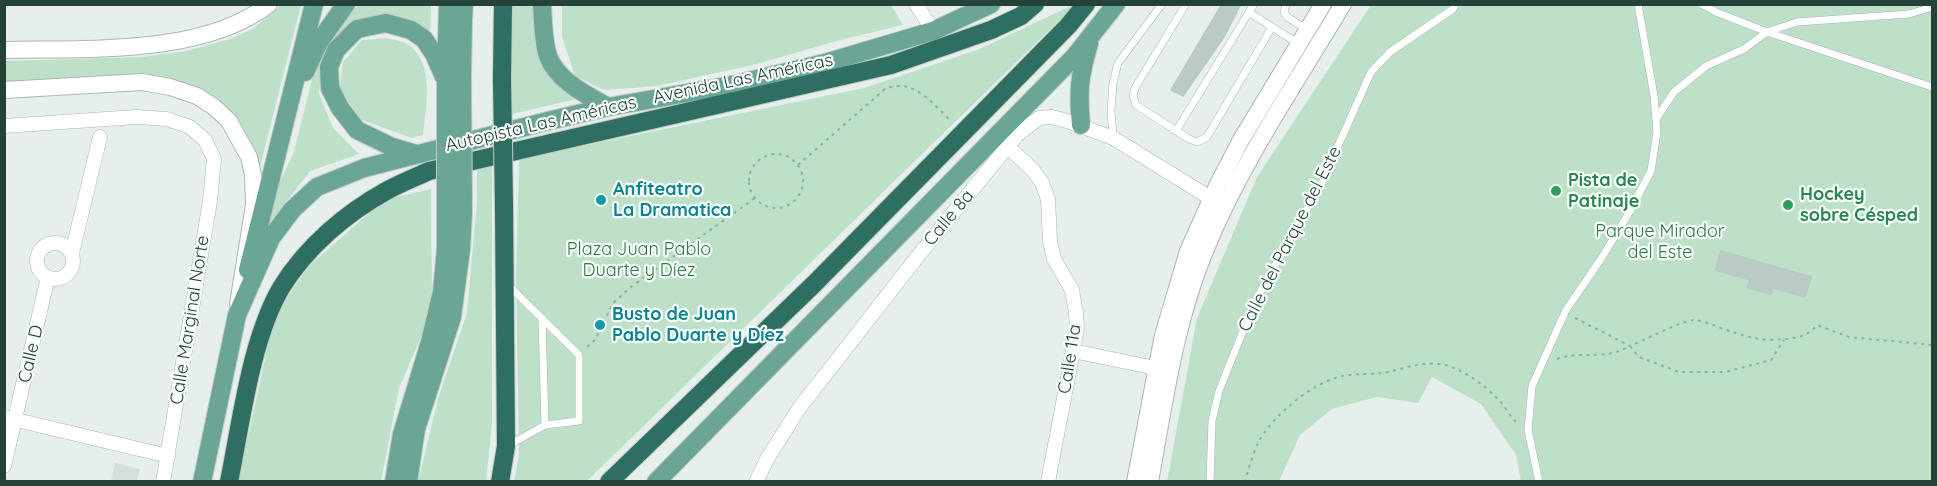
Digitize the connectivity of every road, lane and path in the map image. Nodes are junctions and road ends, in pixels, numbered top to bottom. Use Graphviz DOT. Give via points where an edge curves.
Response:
graph roads {
  1 [pos="269,4"];
  2 [pos="314,4"];
  3 [pos="346,4"];
  4 [pos="448,4"];
  5 [pos="464,4"];
  6 [pos="502,4"];
  7 [pos="542,4"];
  8 [pos="991,4"];
  9 [pos="1035,4"];
  10 [pos="1086,4"];
  11 [pos="1116,4"];
  12 [pos="1162,4"];
  13 [pos="1186,4"];
  14 [pos="1254,4"];
  15 [pos="1286,4"];
  16 [pos="1323,4"];
  17 [pos="1343,4"];
  18 [pos="1638,4"];
  19 [pos="1701,4"];
  20 [pos="1456,6"];
  21 [pos="1932,7"];
  22 [pos="921,8"];
  23 [pos="1250,13"];
  24 [pos="1272,27"];
  25 [pos="933,31"];
  26 [pos="1767,32"];
  27 [pos="1092,35"];
  28 [pos="1303,37"];
  29 [pos="4,50"];
  30 [pos="454,79"];
  31 [pos="1932,87"];
  32 [pos="4,90"];
  33 [pos="288,105"];
  34 [pos="608,107"];
  35 [pos="1032,112"];
  36 [pos="1656,120"];
  37 [pos="1081,125"];
  38 [pos="4,126"];
  39 [pos="1176,131"];
  40 [pos="963,132"];
  41 [pos="100,137"];
  42 [pos="1113,138"];
  43 [pos="1008,147"];
  44 [pos="418,154"];
  45 [pos="798,165"];
  46 [pos="755,198"];
  47 [pos="1212,199"];
  48 [pos="455,212"];
  49 [pos="72,253"];
  50 [pos="48,277"];
  51 [pos="504,281"];
  52 [pos="1566,310"];
  53 [pos="237,315"];
  54 [pos="542,318"];
  55 [pos="1784,339"];
  56 [pos="1932,345"];
  57 [pos="1630,346"];
  58 [pos="1073,351"];
  59 [pos="579,355"];
  60 [pos="1164,370"];
  61 [pos="1538,373"];
  62 [pos="10,418"];
  63 [pos="545,425"];
  64 [pos="1528,430"];
  65 [pos="506,446"];
  66 [pos="168,456"];
  67 [pos="4,466"];
  68 [pos="163,482"];
  69 [pos="202,482"];
  70 [pos="229,482"];
  71 [pos="394,482"];
  72 [pos="408,482"];
  73 [pos="500,482"];
  74 [pos="609,482"];
  75 [pos="656,482"];
  76 [pos="756,482"];
  77 [pos="1048,482"];
  78 [pos="1135,482"];
  79 [pos="1150,482"];
  80 [pos="1210,482"];
  81 [pos="1245,482"];
  82 [pos="1539,482"];
  1 -- 29 [label="street" via="233,26 177,42"];
  2 -- 33 [label="main road"];
  3 -- 33 [label="main road" via="319,42"];
  4 -- 30 [label="main road"];
  5 -- 30 [label="main road"];
  6 -- 51 [label="highway, bridge"];
  7 -- 34 [label="main road" via="549,58 577,90"];
  8 -- 25 [label="main road, Avenida Las Américas"];
  9 -- 70 [label="highway, Autopista Las Américas" via="1021,16 991,30 891,65 429,171 389,189 325,236 280,290 250,376"];
  10 -- 40 [label="highway"];
  11 -- 27 [label="main road"];
  12 -- 42 [label="lane" via="1118,63 1111,110"];
  13 -- 39 [label="lane" via="1133,96 1136,105"];
  14 -- 23 [label="lane"];
  15 -- 28 [label="lane" via="1284,12"];
  16 -- 28 [label="street"];
  17 -- 60 [label="street" via="1219,218"];
  18 -- 36 [label="lane"];
  19 -- 26 [label="lane"];
  20 -- 80 [label="lane, Calle del Parque del Este" via="1390,52 1371,72 1331,167 1255,301 1219,391 1212,421"];
  21 -- 26 [label="lane" via="1909,14 1797,22"];
  22 -- 25 [label="street"];
  23 -- 24 [label="lane"];
  23 -- 39 [label="lane"];
  24 -- 28 [label="lane"];
  24 -- 39 [label="lane" via="1207,137 1197,142"];
  25 -- 34 [label="main road, Avenida Las Américas" via="732,85"];
  26 -- 31 [label="lane"];
  26 -- 36 [label="lane" via="1744,49 1706,66 1674,92"];
  27 -- 35 [label="main road"];
  27 -- 37 [label="main road" via="1078,95"];
  28 -- 47 [label="street" via="1241,140"];
  30 -- 44 [label="main road" via="424,39 411,30 386,23 357,29 336,50 329,67 330,87 357,130 392,147"];
  30 -- 48 [label="main road, bridge"];
  32 -- 53 [label="street" via="142,82 197,96 229,121 249,157 254,175 254,204"];
  33 -- 53 [label="main road"];
  34 -- 44 [label="main road, Avenida Las Américas"];
  35 -- 37 [label="street"];
  35 -- 43 [label="street, Calle 8a"];
  35 -- 75 [label="main road"];
  36 -- 52 [label="lane" via="1652,171"];
  37 -- 42 [label="street"];
  38 -- 66 [label="street, Calle Marginal Norte" via="136,117 167,119 190,127 205,140 214,159 210,201"];
  40 -- 45 [label="path" via="920,92 893,85"];
  40 -- 74 [label="highway" via="814,284"];
  41 -- 49 [label="street"];
  42 -- 47 [label="street"];
  43 -- 58 [label="street, Calle 11a" via="1033,170 1048,199 1054,259 1072,290 1076,313"];
  43 -- 76 [label="street, Calle 8a" via="801,406"];
  44 -- 53 [label="main road, Avenida Las Américas" via="364,168 317,187 292,210 271,238"];
  45 -- 46 [label="path" via="803,181 793,203 777,208"];
  45 -- 46 [label="path" via="776,154 760,160 751,174"];
  46 -- 59 [label="path" via="613,303 595,340"];
  47 -- 60 [label="street" via="1188,251 1163,335"];
  48 -- 71 [label="main road" via="446,248 442,292 402,434"];
  48 -- 72 [label="main road" via="462,249 452,317 416,429"];
  49 -- 50 [label="street" via="71,270 65,276"];
  49 -- 50 [label="street, Calle D" via="58,243 43,248 38,264"];
  50 -- 62 [label="street, Calle D"];
  51 -- 54 [label="lane"];
  51 -- 65 [label="highway"];
  52 -- 57 [label="path" via="1577,320"];
  52 -- 61 [label="lane"];
  53 -- 69 [label="main road, Avenida Las Américas"];
  54 -- 59 [label="lane"];
  54 -- 63 [label="lane"];
  55 -- 56 [label="path" via="1810,334 1817,326 1849,337"];
  55 -- 57 [label="path" via="1745,337 1693,320"];
  55 -- 57 [label="path" via="1771,360 1725,372 1679,372 1639,357"];
  57 -- 61 [label="path" via="1604,355 1558,358"];
  58 -- 60 [label="street"];
  58 -- 77 [label="street, Calle 11a"];
  59 -- 63 [label="lane" via="579,421"];
  60 -- 78 [label="street"];
  60 -- 79 [label="street"];
  61 -- 64 [label="lane" via="1532,386"];
  62 -- 66 [label="street"];
  62 -- 67 [label="street, Calle D"];
  63 -- 65 [label="lane"];
  64 -- 81 [label="path" via="1514,421 1500,400 1476,380 1452,367 1410,365 1340,377 1313,387 1274,422 1259,442"];
  64 -- 82 [label="lane"];
  65 -- 73 [label="highway"];
  66 -- 68 [label="street, Calle Marginal Norte"];
}
